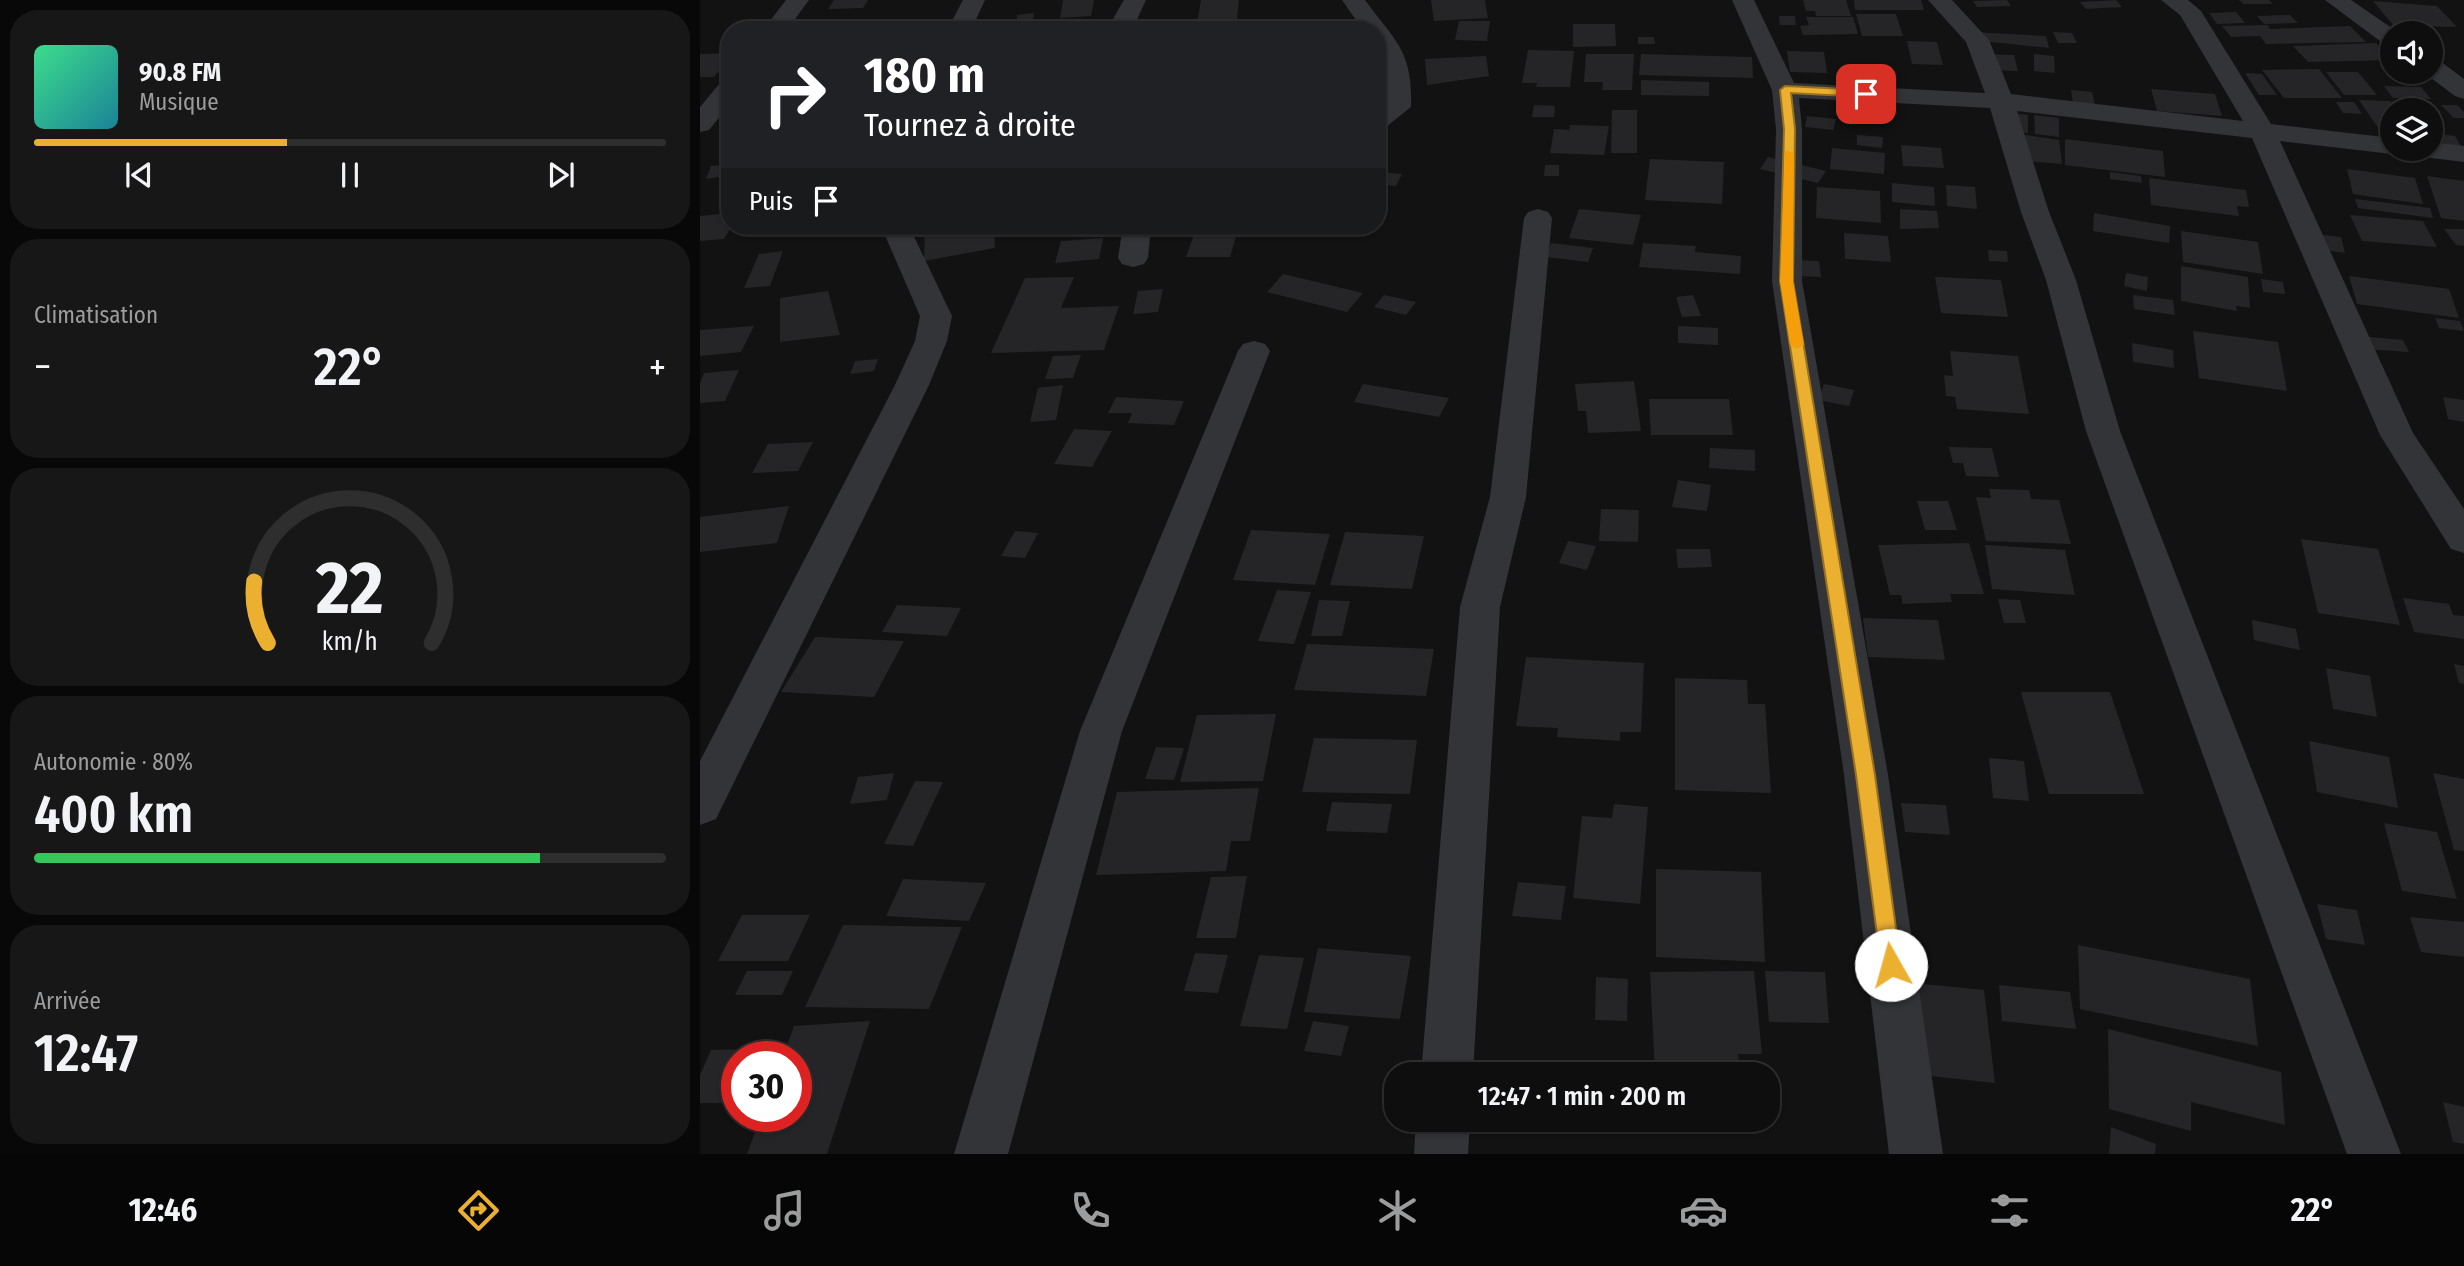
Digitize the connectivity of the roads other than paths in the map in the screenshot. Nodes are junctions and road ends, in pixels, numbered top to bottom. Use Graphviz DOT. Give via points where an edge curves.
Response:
graph roads {
  1 [pos="798,0"];
  2 [pos="974,0"];
  3 [pos="1135,0"];
  4 [pos="1353,0"];
  5 [pos="1743,0"];
  6 [pos="1939,0"];
  7 [pos="2172,0"];
  8 [pos="2336,0"];
  9 [pos="782,21"];
  10 [pos="964,21"];
  11 [pos="1125,21"];
  12 [pos="1369,21"];
  13 [pos="2380,31"];
  14 [pos="1386,42"];
  15 [pos="2443,75"];
  16 [pos="1785,90"];
  17 [pos="2464,91"];
  18 [pos="721,98"];
  19 [pos="2001,100"];
  20 [pos="1386,115"];
  21 [pos="700,124"];
  22 [pos="2262,131"];
  23 [pos="2380,145"];
  24 [pos="2443,152"];
  25 [pos="2464,155"];
  26 [pos="1538,218"];
  27 [pos="899,235"];
  28 [pos="1137,235"];
  29 [pos="1133,258"];
  30 [pos="1254,351"];
  31 [pos="2464,539"];
  32 [pos="700,805"];
  33 [pos="1448,1062"];
  34 [pos="1442,1132"];
  35 [pos="981,1154"];
  36 [pos="1441,1154"];
  37 [pos="1916,1154"];
  38 [pos="2374,1154"];
  1 -- 9 [label="street"];
  2 -- 10 [label="street"];
  3 -- 11 [label="street"];
  4 -- 12 [label="street"];
  5 -- 16 [label="street"];
  6 -- 19 [label="street" via="1977,40"];
  7 -- 22 [label="street" via="2189,11"];
  8 -- 13 [label="street"];
  14 -- 20 [label="street" via="1396,54 1400,76 1398,107"];
  15 -- 17 [label="street"];
  16 -- 19 [label="street"];
  16 -- 37 [label="street" via="1789,129 1787,281 1866,775"];
  18 -- 21 [label="street"];
  19 -- 22 [label="street"];
  19 -- 38 [label="street" via="2061,280 2103,431"];
  22 -- 23 [label="street"];
  22 -- 31 [label="street" via="2397,435"];
  24 -- 25 [label="street"];
  26 -- 33 [label="street" via="1508,497 1480,607"];
  27 -- 32 [label="street" via="936,316 931,341"];
  28 -- 29 [label="street"];
  30 -- 35 [label="street" via="1101,731"];
  34 -- 36 [label="street"];
}
